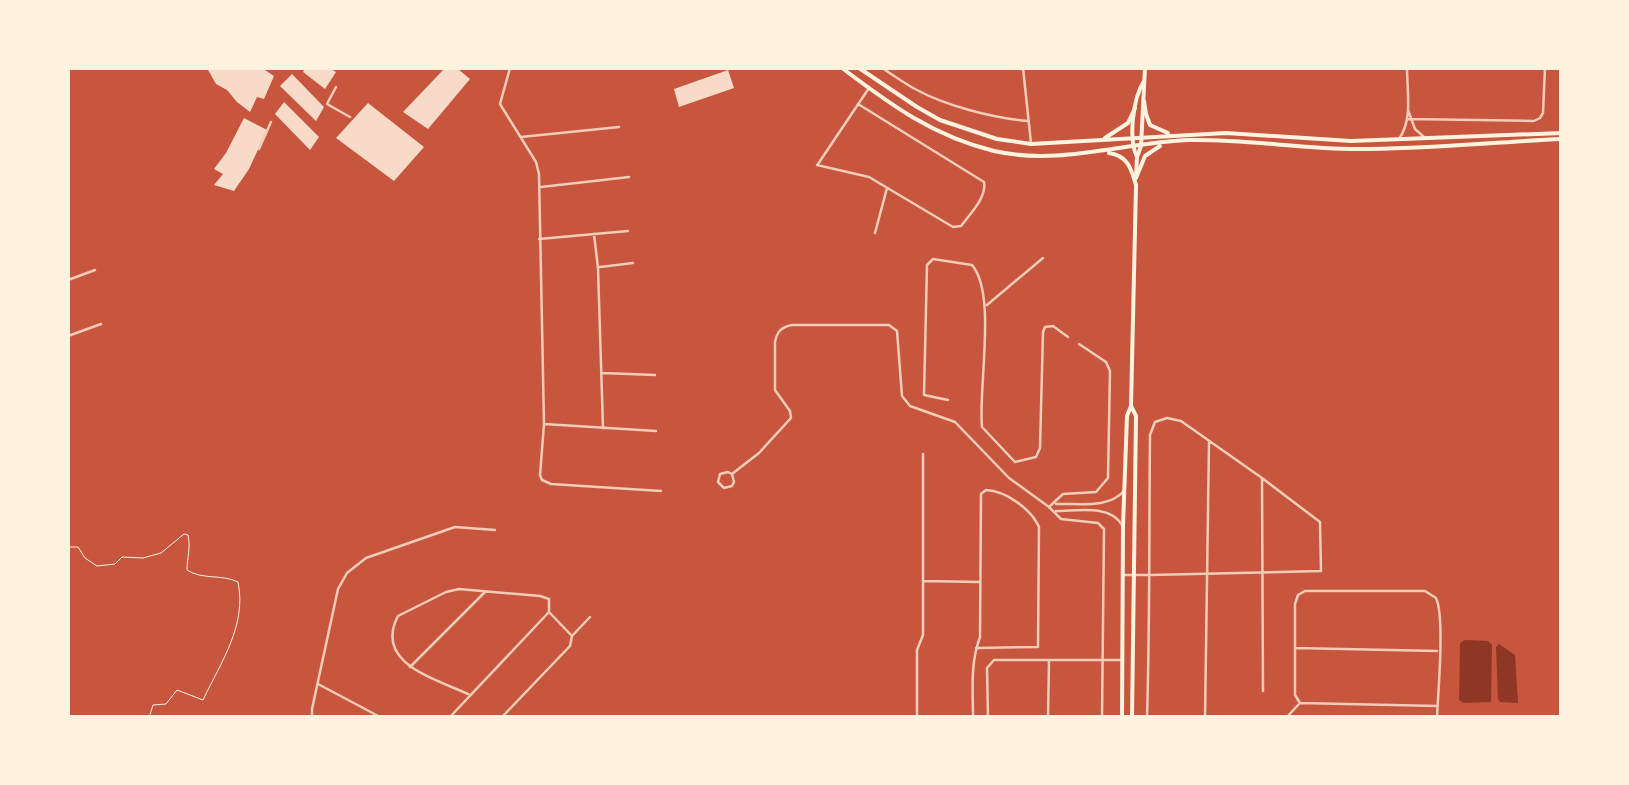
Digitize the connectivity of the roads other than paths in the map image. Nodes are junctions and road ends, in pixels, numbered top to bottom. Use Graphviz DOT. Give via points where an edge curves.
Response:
graph roads {
  1 [pos="510,68"];
  2 [pos="842,68"];
  3 [pos="859,68"];
  4 [pos="882,68"];
  5 [pos="1023,68"];
  6 [pos="1145,68"];
  7 [pos="1407,68"];
  8 [pos="1545,68"];
  9 [pos="1144,81"];
  10 [pos="336,87"];
  11 [pos="869,88"];
  12 [pos="1144,101"];
  13 [pos="858,104"];
  14 [pos="1135,108"];
  15 [pos="350,117"];
  16 [pos="1410,119"];
  17 [pos="1028,121"];
  18 [pos="271,122"];
  19 [pos="831,126"];
  20 [pos="619,127"];
  21 [pos="838,131"];
  22 [pos="1176,135"];
  23 [pos="1562,136"];
  24 [pos="520,137"];
  25 [pos="1133,138"];
  26 [pos="1142,138"];
  27 [pos="1427,138"];
  28 [pos="1398,140"];
  29 [pos="1096,141"];
  30 [pos="1174,142"];
  31 [pos="1031,144"];
  32 [pos="1141,146"];
  33 [pos="1133,148"];
  34 [pos="258,149"];
  35 [pos="1101,153"];
  36 [pos="1137,157"];
  37 [pos="629,177"];
  38 [pos="1136,181"];
  39 [pos="539,187"];
  40 [pos="888,187"];
  41 [pos="628,231"];
  42 [pos="875,233"];
  43 [pos="594,234"];
  44 [pos="538,239"];
  45 [pos="1043,258"];
  46 [pos="633,263"];
  47 [pos="598,268"];
  48 [pos="95,270"];
  49 [pos="68,280"];
  50 [pos="984,307"];
  51 [pos="101,324"];
  52 [pos="68,336"];
  53 [pos="1068,336"];
  54 [pos="1079,344"];
  55 [pos="602,372"];
  56 [pos="655,375"];
  57 [pos="948,400"];
  58 [pos="1132,406"];
  59 [pos="544,424"];
  60 [pos="602,428"];
  61 [pos="656,431"];
  62 [pos="1209,440"];
  63 [pos="923,454"];
  64 [pos="732,474"];
  65 [pos="1262,478"];
  66 [pos="1124,490"];
  67 [pos="661,492"];
  68 [pos="1055,504"];
  69 [pos="1049,507"];
  70 [pos="1054,511"];
  71 [pos="1123,526"];
  72 [pos="495,530"];
  73 [pos="1264,572"];
  74 [pos="1208,574"];
  75 [pos="1122,575"];
  76 [pos="1133,575"];
  77 [pos="1148,575"];
  78 [pos="924,581"];
  79 [pos="982,582"];
  80 [pos="486,591"];
  81 [pos="550,612"];
  82 [pos="590,617"];
  83 [pos="572,636"];
  84 [pos="976,648"];
  85 [pos="1296,648"];
  86 [pos="1439,651"];
  87 [pos="1049,659"];
  88 [pos="1103,660"];
  89 [pos="1122,660"];
  90 [pos="410,666"];
  91 [pos="317,683"];
  92 [pos="1263,691"];
  93 [pos="470,694"];
  94 [pos="1300,703"];
  95 [pos="1438,706"];
  96 [pos="312,718"];
  97 [pos="382,718"];
  98 [pos="448,718"];
  99 [pos="501,718"];
  100 [pos="917,718"];
  101 [pos="974,718"];
  102 [pos="988,718"];
  103 [pos="1048,718"];
  104 [pos="1102,718"];
  105 [pos="1122,718"];
  106 [pos="1132,718"];
  107 [pos="1148,718"];
  108 [pos="1205,718"];
  109 [pos="1286,718"];
  110 [pos="1438,718"];
  1 -- 24 [label="street" via="500,104"];
  2 -- 11 [label="main road"];
  3 -- 31 [label="main road" via="940,120"];
  4 -- 17 [label="street" via="935,98"];
  5 -- 17 [label="street"];
  6 -- 9 [label="main road"];
  7 -- 16 [label="street"];
  8 -- 16 [label="street" via="1540,118"];
  9 -- 12 [label="main road"];
  9 -- 14 [label="main road"];
  10 -- 15 [label="street" via="327,104"];
  11 -- 13 [label="street"];
  11 -- 35 [label="main road" via="943,135 985,148 1031,156"];
  12 -- 22 [label="main road" via="1150,125"];
  12 -- 26 [label="main road"];
  13 -- 21 [label="street"];
  13 -- 40 [label="street" via="986,185 956,227"];
  14 -- 25 [label="main road"];
  14 -- 29 [label="main road" via="1124,127"];
  16 -- 27 [label="street"];
  16 -- 28 [label="street"];
  17 -- 31 [label="street"];
  18 -- 34 [label="street"];
  19 -- 21 [label="street"];
  20 -- 24 [label="street"];
  21 -- 40 [label="street" via="820,164"];
  22 -- 26 [label="main road"];
  22 -- 28 [label="main road"];
  23 -- 27 [label="main road"];
  23 -- 30 [label="main road" via="1355,149"];
  24 -- 39 [label="street" via="536,162"];
  25 -- 26 [label="main road"];
  25 -- 29 [label="main road"];
  25 -- 33 [label="main road"];
  26 -- 32 [label="main road"];
  27 -- 28 [label="main road"];
  29 -- 31 [label="main road"];
  30 -- 32 [label="main road"];
  30 -- 38 [label="main road" via="1147,154"];
  32 -- 33 [label="main road"];
  32 -- 36 [label="main road"];
  33 -- 35 [label="main road"];
  33 -- 36 [label="main road"];
  35 -- 38 [label="main road" via="1123,157"];
  36 -- 38 [label="main road"];
  37 -- 39 [label="street"];
  38 -- 58 [label="main road"];
  39 -- 44 [label="street"];
  40 -- 42 [label="street"];
  41 -- 43 [label="street"];
  43 -- 44 [label="street"];
  43 -- 47 [label="street"];
  44 -- 59 [label="street"];
  45 -- 50 [label="street"];
  46 -- 47 [label="street"];
  47 -- 55 [label="street"];
  48 -- 49 [label="street"];
  50 -- 53 [label="street" via="982,428 1014,462 1036,457 1040,448 1045,327"];
  50 -- 57 [label="street" via="982,280 972,265 929,261 924,395"];
  51 -- 52 [label="street"];
  54 -- 68 [label="street" via="1110,372 1108,478 1096,492 1063,494"];
  55 -- 56 [label="street"];
  55 -- 60 [label="street"];
  58 -- 66 [label="main road"];
  58 -- 76 [label="main road"];
  59 -- 60 [label="street"];
  59 -- 67 [label="street" via="542,480"];
  60 -- 61 [label="street"];
  62 -- 65 [label="street"];
  62 -- 74 [label="street"];
  62 -- 77 [label="street" via="1174,418 1152,427"];
  63 -- 78 [label="street"];
  64 -- 69 [label="street" via="791,418 775,390 776,334 784,326 889,324 897,331 905,402 955,422 1009,478"];
  65 -- 73 [label="street"];
  65 -- 73 [label="street" via="1320,522 1320,571"];
  66 -- 68 [label="street" via="1107,503"];
  66 -- 71 [label="main road"];
  68 -- 69 [label="street"];
  68 -- 70 [label="street"];
  69 -- 70 [label="street"];
  70 -- 71 [label="street" via="1107,512"];
  70 -- 88 [label="street" via="1104,530"];
  71 -- 75 [label="main road"];
  72 -- 91 [label="street" via="455,526 356,565 338,589"];
  73 -- 74 [label="street"];
  73 -- 92 [label="street"];
  74 -- 77 [label="street"];
  74 -- 108 [label="street"];
  75 -- 76 [label="street"];
  75 -- 89 [label="main road"];
  76 -- 77 [label="street"];
  76 -- 106 [label="main road"];
  77 -- 107 [label="street"];
  78 -- 79 [label="street"];
  78 -- 100 [label="street"];
  79 -- 84 [label="street"];
  79 -- 84 [label="street" via="981,494 999,490 1039,527 1038,648"];
  80 -- 81 [label="street" via="540,596 548,599"];
  80 -- 90 [label="street"];
  80 -- 90 [label="street" via="446,592 398,616 392,645"];
  81 -- 83 [label="street"];
  81 -- 93 [label="street"];
  82 -- 83 [label="street"];
  83 -- 99 [label="street" via="570,646"];
  84 -- 101 [label="street"];
  85 -- 86 [label="street"];
  85 -- 86 [label="street" via="1295,604 1305,591 1425,592 1440,610"];
  85 -- 94 [label="street"];
  86 -- 95 [label="street"];
  87 -- 88 [label="street"];
  87 -- 102 [label="street" via="991,662"];
  87 -- 103 [label="street"];
  88 -- 89 [label="street"];
  88 -- 104 [label="street"];
  89 -- 105 [label="main road"];
  90 -- 93 [label="street"];
  91 -- 96 [label="street"];
  91 -- 97 [label="street"];
  93 -- 98 [label="street"];
  94 -- 95 [label="street"];
  94 -- 109 [label="street"];
  95 -- 110 [label="street"];
}
